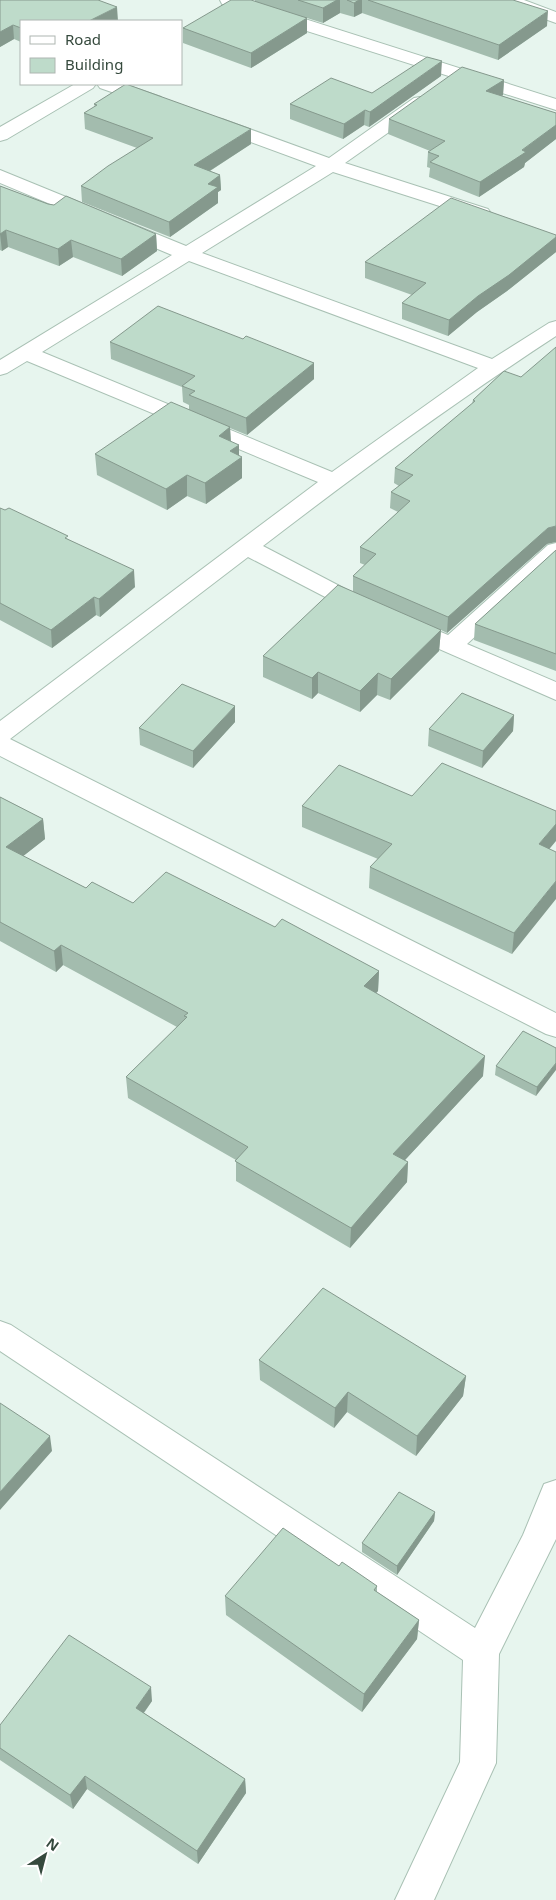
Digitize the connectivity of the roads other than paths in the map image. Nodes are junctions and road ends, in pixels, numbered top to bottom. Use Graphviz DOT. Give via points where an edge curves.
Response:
graph roads {
  1 [pos="509,0"];
  2 [pos="224,4"];
  3 [pos="556,18"];
  4 [pos="460,73"];
  5 [pos="85,85"];
  6 [pos="109,85"];
  7 [pos="556,105"];
  8 [pos="172,108"];
  9 [pos="200,118"];
  10 [pos="0,134"];
  11 [pos="331,165"];
  12 [pos="0,176"];
  13 [pos="500,219"];
  14 [pos="185,253"];
  15 [pos="556,327"];
  16 [pos="25,353"];
  17 [pos="494,367"];
  18 [pos="0,369"];
  19 [pos="334,481"];
  20 [pos="248,548"];
  21 [pos="556,550"];
  22 [pos="450,646"];
  23 [pos="556,692"];
  24 [pos="0,734"];
  25 [pos="0,745"];
  26 [pos="556,1026"];
  27 [pos="0,1334"];
  28 [pos="556,1495"];
  29 [pos="481,1652"];
  30 [pos="414,1900"];
  1 -- 3 [label="street"];
  2 -- 4 [label="street"];
  4 -- 7 [label="street"];
  4 -- 11 [label="street"];
  5 -- 10 [label="street"];
  6 -- 8 [label="street"];
  9 -- 11 [label="street"];
  11 -- 13 [label="street"];
  11 -- 14 [label="street"];
  12 -- 14 [label="street"];
  14 -- 16 [label="street"];
  14 -- 17 [label="street"];
  15 -- 17 [label="street"];
  16 -- 18 [label="street"];
  16 -- 19 [label="street"];
  17 -- 19 [label="street"];
  19 -- 20 [label="street"];
  20 -- 22 [label="street"];
  20 -- 24 [label="street"];
  21 -- 22 [label="street"];
  22 -- 23 [label="street"];
  25 -- 26 [label="street"];
  27 -- 29 [label="street"];
  28 -- 29 [label="street" via="538,1541"];
  29 -- 30 [label="street" via="478,1762"];
}
